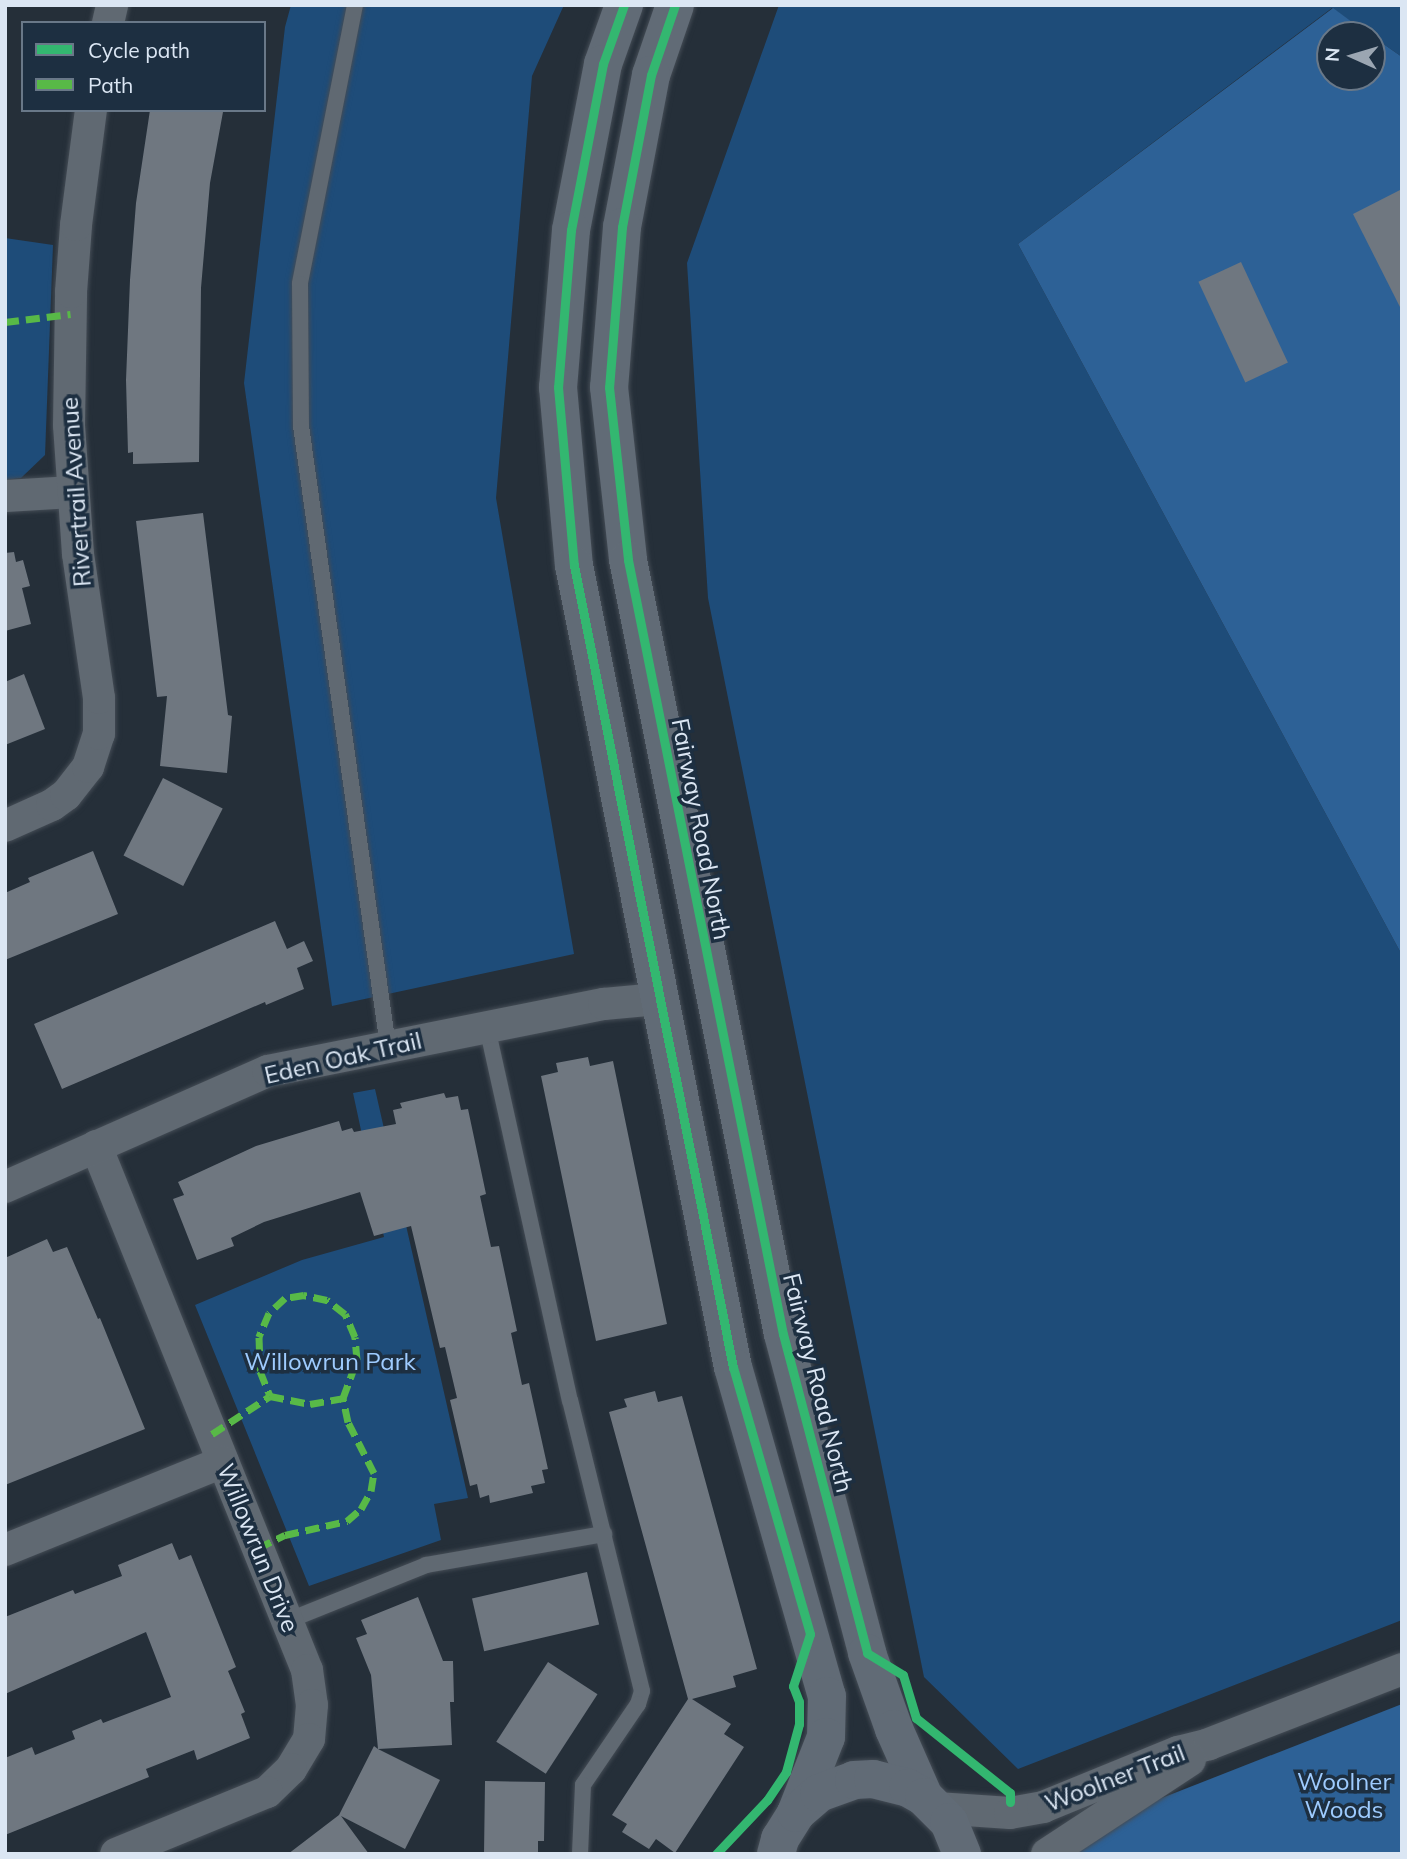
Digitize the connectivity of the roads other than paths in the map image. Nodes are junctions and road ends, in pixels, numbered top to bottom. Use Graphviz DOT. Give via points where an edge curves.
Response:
graph roads {
  1 [pos="355,5"];
  2 [pos="624,5"];
  3 [pos="675,5"];
  4 [pos="91,112"];
  5 [pos="73,492"];
  6 [pos="5,496"];
  7 [pos="5,826"];
  8 [pos="658,999"];
  9 [pos="487,1027"];
  10 [pos="388,1047"];
  11 [pos="96,1146"];
  12 [pos="5,1187"];
  13 [pos="223,1462"];
  14 [pos="604,1534"];
  15 [pos="5,1550"];
  16 [pos="287,1620"];
  17 [pos="1402,1669"];
  18 [pos="1209,1744"];
  19 [pos="931,1802"];
  20 [pos="796,1813"];
  21 [pos="116,1854"];
  22 [pos="580,1854"];
  23 [pos="776,1854"];
  24 [pos="962,1854"];
  25 [pos="1047,1854"];
  1 -- 10 [label="lane" via="300,284 301,426"];
  2 -- 8 [label="main road" via="603,64 570,230 558,387 573,565"];
  3 -- 19 [label="main road, Fairway Road North" via="651,75 621,240 609,387 628,559 783,1334 867,1653 894,1729"];
  4 -- 5 [label="street, Rivertrail Avenue" via="71,292"];
  5 -- 6 [label="street"];
  5 -- 7 [label="street, Rivertrail Avenue" via="99,698 99,734 88,767 66,794"];
  8 -- 9 [label="street, Eden Oak Trail" via="604,1004"];
  8 -- 20 [label="main road" via="733,1367 827,1696 827,1737"];
  9 -- 10 [label="street, Eden Oak Trail"];
  9 -- 14 [label="lane"];
  10 -- 11 [label="street, Eden Oak Trail" via="268,1071"];
  11 -- 12 [label="street, Eden Oak Trail"];
  11 -- 13 [label="street, Willowrun Drive"];
  13 -- 15 [label="street"];
  13 -- 16 [label="street, Willowrun Drive"];
  14 -- 16 [label="lane" via="426,1565"];
  14 -- 22 [label="lane" via="642,1691 583,1786"];
  16 -- 21 [label="street, Willowrun Drive" via="307,1671 312,1705 309,1739 291,1769 267,1792"];
  17 -- 18 [label="street, Woolner Trail"];
  18 -- 19 [label="street, Woolner Trail" via="1178,1752 1043,1807 1010,1813"];
  18 -- 25 [label="street, Woolner Trail"];
  19 -- 20 [label="main road" via="891,1782 855,1780 819,1793"];
  19 -- 24 [label="main road, Fairway Road North" via="949,1822"];
  20 -- 23 [label="main road"];
}
